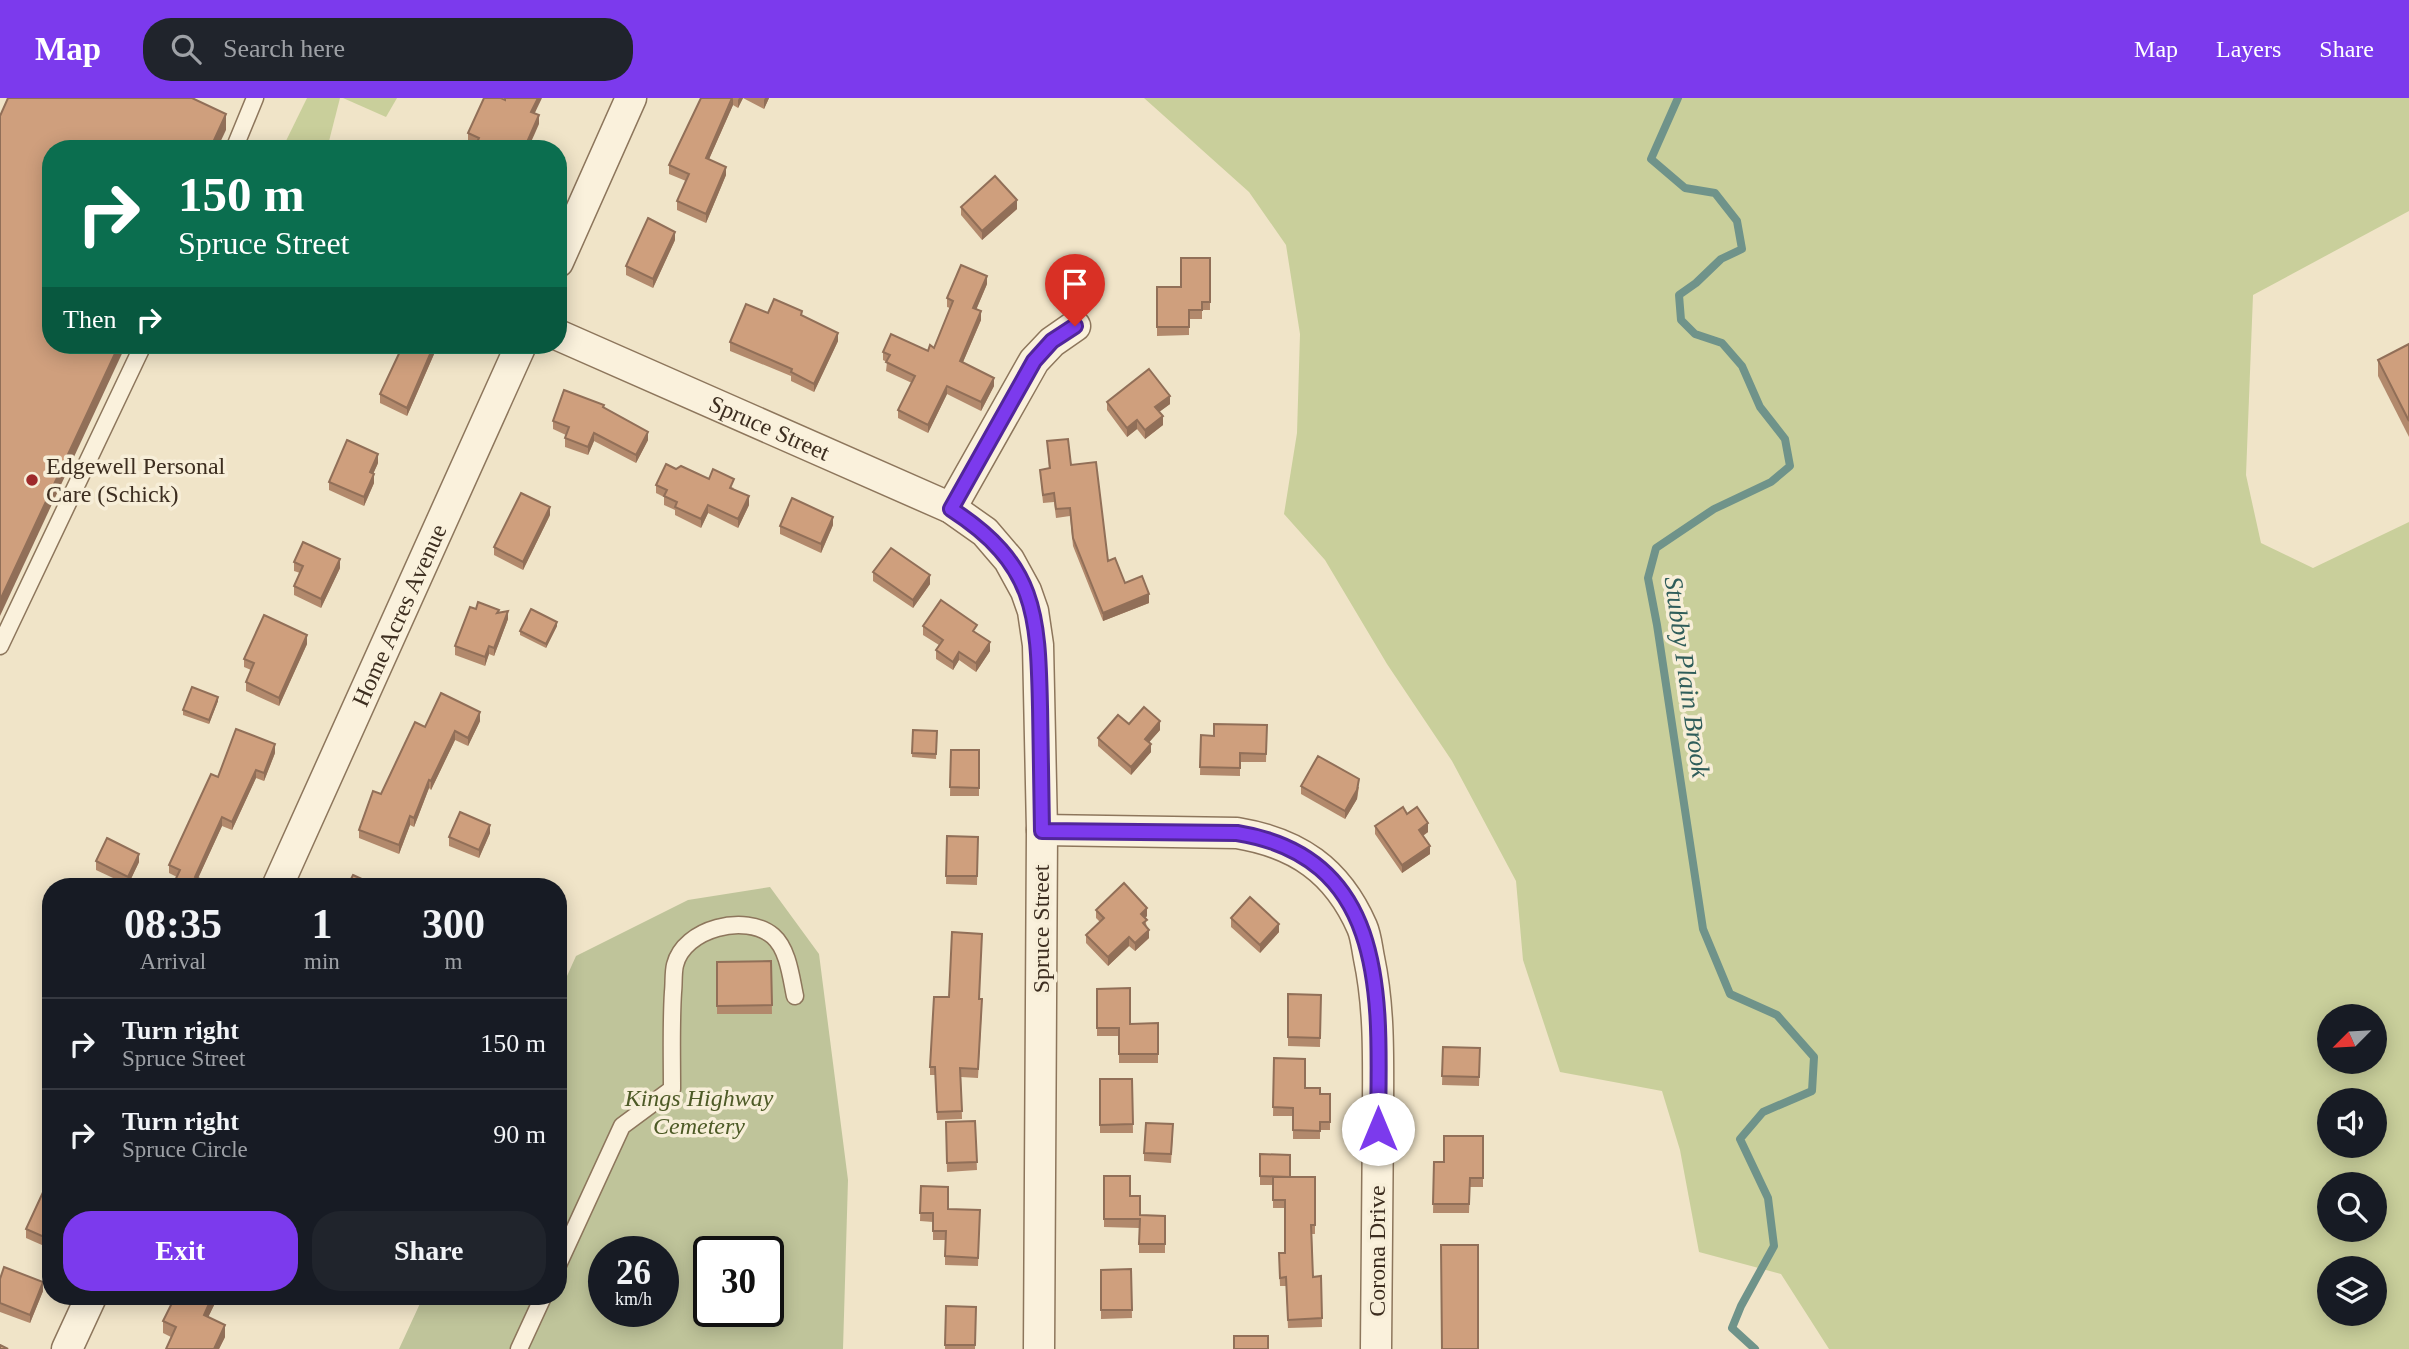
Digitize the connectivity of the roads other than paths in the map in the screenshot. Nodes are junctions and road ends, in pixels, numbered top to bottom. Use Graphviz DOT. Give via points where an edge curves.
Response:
graph roads {
  1 [pos="255,98"];
  2 [pos="631,98"];
  3 [pos="238,140"];
  4 [pos="567,242"];
  5 [pos="1075,326"];
  6 [pos="567,339"];
  7 [pos="139,354"];
  8 [pos="518,354"];
  9 [pos="951,509"];
  10 [pos="0,646"];
  11 [pos="1042,831"];
  12 [pos="281,878"];
  13 [pos="795,996"];
  14 [pos="567,1245"];
  15 [pos="87,1305"];
  16 [pos="539,1305"];
  17 [pos="67,1349"];
  18 [pos="519,1349"];
  19 [pos="1039,1349"];
  20 [pos="1376,1349"];
  1 -- 3 [label="lane"];
  2 -- 4 [label="street"];
  5 -- 9 [label="street" via="1052,341 1034,361"];
  6 -- 9 [label="street, Spruce Street"];
  7 -- 10 [label="lane"];
  8 -- 12 [label="street, Home Acres Avenue"];
  9 -- 11 [label="street, Spruce Street" via="985,531 1000,549 1018,574 1033,611 1038,645"];
  11 -- 19 [label="street, Spruce Street"];
  11 -- 20 [label="street, Corona Drive" via="1262,837 1310,859 1348,901 1363,929 1378,1019"];
  13 -- 14 [label="lane" via="787,959 776,938 758,926 705,932 686,944 675,964 672,1089 622,1126"];
  15 -- 17 [label="street"];
  16 -- 18 [label="lane"];
}
